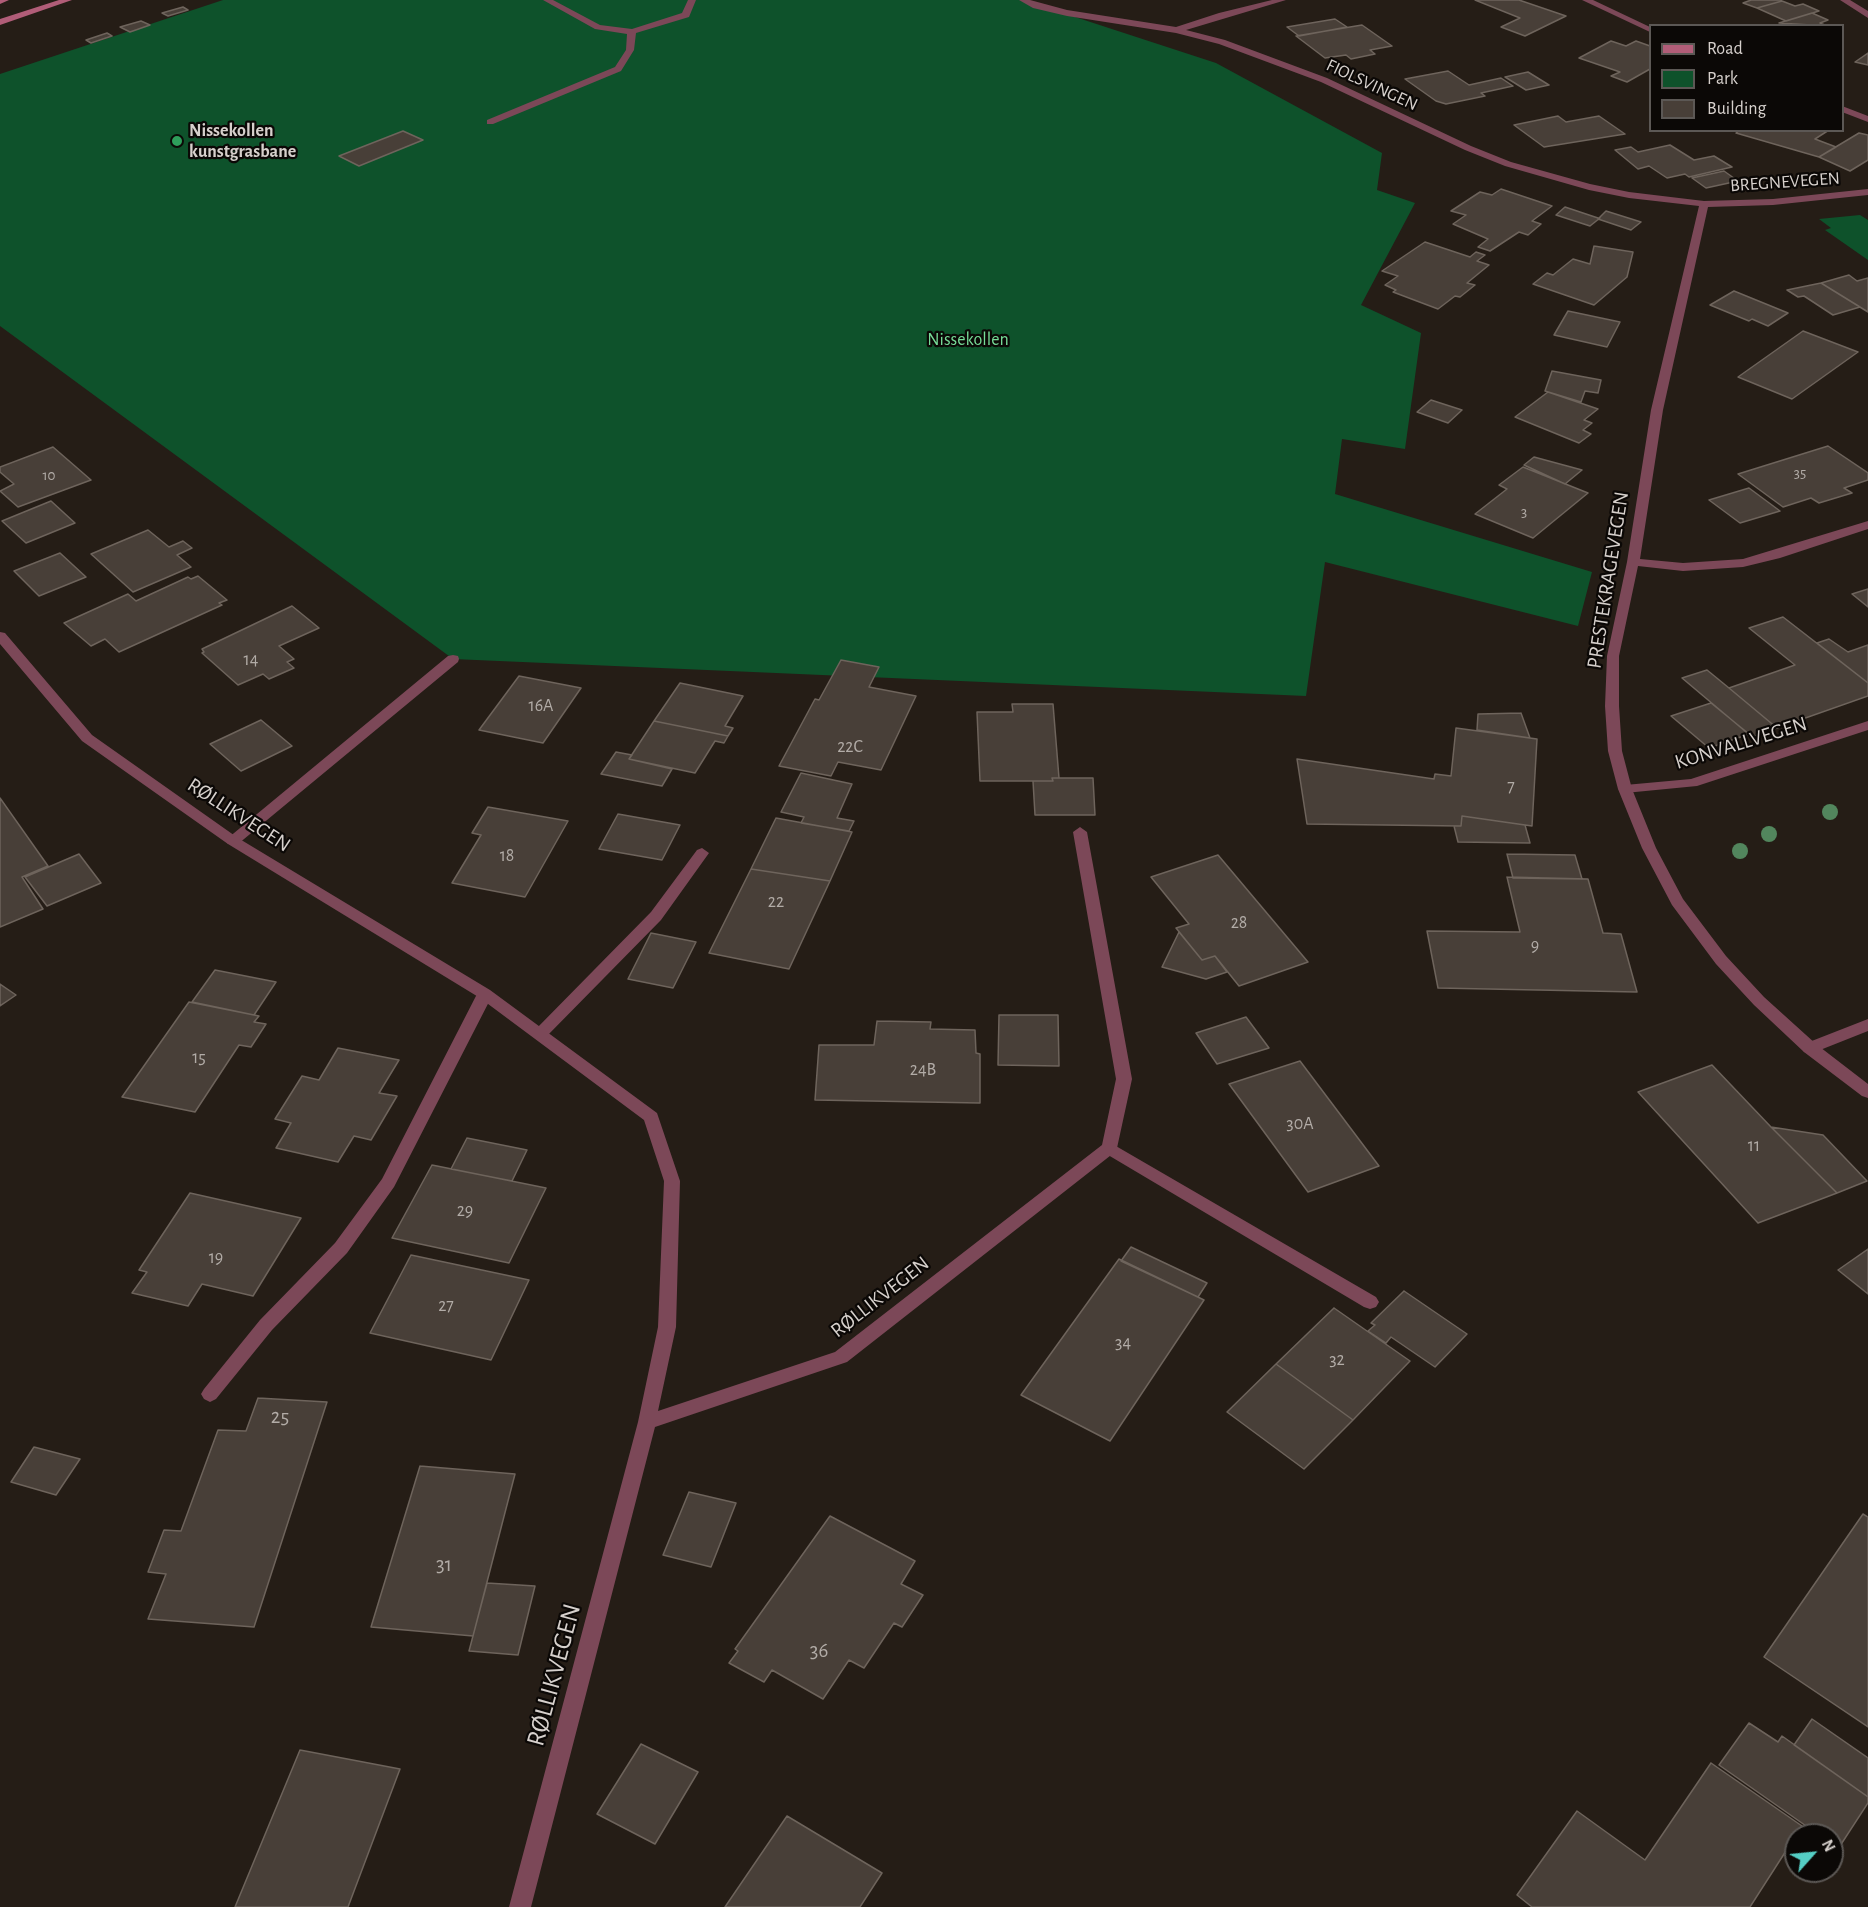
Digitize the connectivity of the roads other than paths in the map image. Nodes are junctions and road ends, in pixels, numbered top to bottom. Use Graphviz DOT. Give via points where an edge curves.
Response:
graph roads {
  1 [pos="4,0"];
  2 [pos="68,0"];
  3 [pos="548,0"];
  4 [pos="692,0"];
  5 [pos="1023,0"];
  6 [pos="1282,0"];
  7 [pos="1586,0"];
  8 [pos="1844,0"];
  9 [pos="0,1"];
  10 [pos="1868,15"];
  11 [pos="0,21"];
  12 [pos="1177,30"];
  13 [pos="1649,30"];
  14 [pos="632,32"];
  15 [pos="1844,110"];
  16 [pos="1868,118"];
  17 [pos="490,122"];
  18 [pos="1868,192"];
  19 [pos="1704,204"];
  20 [pos="1868,525"];
  21 [pos="1633,562"];
  22 [pos="0,636"];
  23 [pos="453,659"];
  24 [pos="1868,725"];
  25 [pos="1625,789"];
  26 [pos="1080,832"];
  27 [pos="233,841"];
  28 [pos="702,853"];
  29 [pos="485,994"];
  30 [pos="1868,1025"];
  31 [pos="540,1034"];
  32 [pos="1810,1048"];
  33 [pos="1868,1092"];
  34 [pos="1109,1148"];
  35 [pos="1370,1302"];
  36 [pos="210,1394"];
  37 [pos="647,1422"];
  38 [pos="520,1907"];
  1 -- 9 [label="main road"];
  2 -- 11 [label="main road"];
  3 -- 14 [label="street" via="598,27"];
  4 -- 14 [label="street" via="686,15"];
  5 -- 12 [label="street, FIOLSVINGEN" via="1068,13"];
  6 -- 12 [label="street"];
  7 -- 13 [label="street"];
  8 -- 10 [label="street"];
  12 -- 19 [label="street, FIOLSVINGEN" via="1281,63 1508,164 1609,191"];
  14 -- 17 [label="street" via="630,50 618,69"];
  15 -- 16 [label="street"];
  18 -- 19 [label="street, BREGNEVEGEN" via="1773,202"];
  19 -- 21 [label="street, PRESTEKRAGEVEGEN" via="1657,410"];
  20 -- 21 [label="street" via="1743,563 1683,567"];
  21 -- 25 [label="street, PRESTEKRAGEVEGEN" via="1613,656 1615,751"];
  22 -- 27 [label="street, RØLLIKVEGEN" via="87,738"];
  23 -- 27 [label="street"];
  24 -- 25 [label="street, KONVALLVEGEN" via="1692,783"];
  25 -- 32 [label="street, PRESTEKRAGEVEGEN" via="1649,848 1677,901 1721,960"];
  26 -- 34 [label="street" via="1124,1079"];
  27 -- 29 [label="street, RØLLIKVEGEN"];
  28 -- 31 [label="street" via="656,916"];
  29 -- 31 [label="street, RØLLIKVEGEN"];
  29 -- 36 [label="street" via="388,1183 341,1248 266,1326"];
  30 -- 32 [label="street"];
  31 -- 37 [label="street, RØLLIKVEGEN" via="651,1117 672,1181 668,1327"];
  32 -- 33 [label="street, PRESTEKRAGEVEGEN"];
  34 -- 35 [label="street"];
  34 -- 37 [label="street, RØLLIKVEGEN" via="841,1357"];
  37 -- 38 [label="street, RØLLIKVEGEN"];
}
